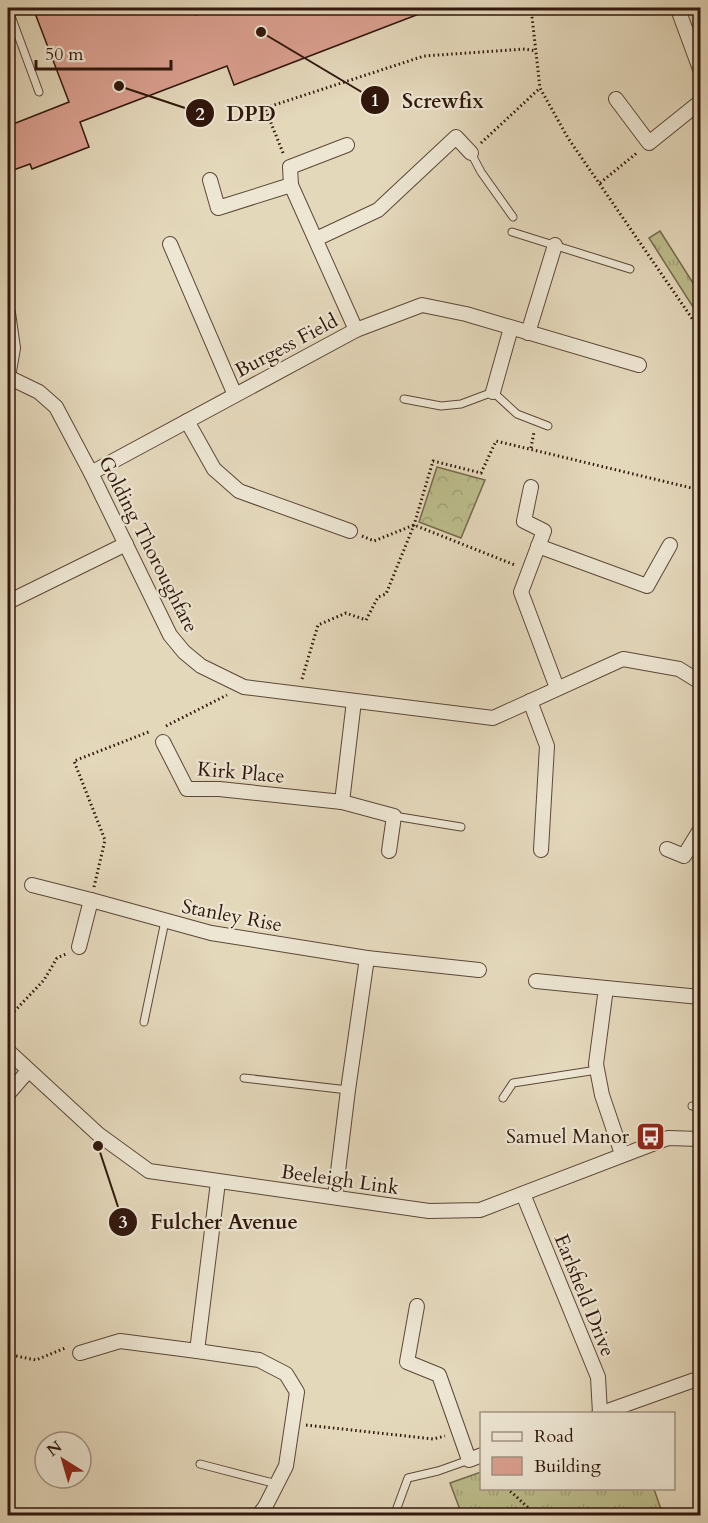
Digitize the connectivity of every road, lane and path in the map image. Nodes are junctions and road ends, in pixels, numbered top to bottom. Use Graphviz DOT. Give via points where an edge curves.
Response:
graph roads {
  1 [pos="8,8"];
  2 [pos="531,8"];
  3 [pos="685,10"];
  4 [pos="536,51"];
  5 [pos="700,69"];
  6 [pos="540,88"];
  7 [pos="39,92"];
  8 [pos="616,99"];
  9 [pos="700,102"];
  10 [pos="649,143"];
  11 [pos="347,145"];
  12 [pos="471,153"];
  13 [pos="290,167"];
  14 [pos="210,180"];
  15 [pos="600,183"];
  16 [pos="291,185"];
  17 [pos="513,217"];
  18 [pos="512,232"];
  19 [pos="316,239"];
  20 [pos="170,244"];
  21 [pos="555,245"];
  22 [pos="630,269"];
  23 [pos="8,313"];
  24 [pos="511,328"];
  25 [pos="356,330"];
  26 [pos="700,330"];
  27 [pos="528,333"];
  28 [pos="639,365"];
  29 [pos="8,376"];
  30 [pos="493,392"];
  31 [pos="235,394"];
  32 [pos="404,399"];
  33 [pos="187,421"];
  34 [pos="548,426"];
  35 [pos="91,473"];
  36 [pos="531,487"];
  37 [pos="700,490"];
  38 [pos="414,525"];
  39 [pos="350,531"];
  40 [pos="126,544"];
  41 [pos="670,545"];
  42 [pos="538,546"];
  43 [pos="529,570"];
  44 [pos="8,602"];
  45 [pos="700,682"];
  46 [pos="244,687"];
  47 [pos="557,688"];
  48 [pos="297,694"];
  49 [pos="354,700"];
  50 [pos="530,701"];
  51 [pos="164,727"];
  52 [pos="153,731"];
  53 [pos="163,742"];
  54 [pos="342,802"];
  55 [pos="393,816"];
  56 [pos="461,827"];
  57 [pos="700,830"];
  58 [pos="667,849"];
  59 [pos="389,850"];
  60 [pos="541,850"];
  61 [pos="32,885"];
  62 [pos="91,900"];
  63 [pos="165,921"];
  64 [pos="79,947"];
  65 [pos="367,958"];
  66 [pos="479,970"];
  67 [pos="536,981"];
  68 [pos="606,988"];
  69 [pos="700,997"];
  70 [pos="8,1018"];
  71 [pos="144,1022"];
  72 [pos="8,1051"];
  73 [pos="597,1070"];
  74 [pos="28,1071"];
  75 [pos="244,1078"];
  76 [pos="348,1090"];
  77 [pos="8,1094"];
  78 [pos="502,1098"];
  79 [pos="700,1139"];
  80 [pos="622,1154"];
  81 [pos="218,1182"];
  82 [pos="523,1194"];
  83 [pos="335,1196"];
  84 [pos="417,1306"];
  85 [pos="197,1351"];
  86 [pos="80,1353"];
  87 [pos="8,1360"];
  88 [pos="700,1378"];
  89 [pos="600,1412"];
  90 [pos="603,1412"];
  91 [pos="292,1424"];
  92 [pos="459,1432"];
  93 [pos="475,1458"];
  94 [pos="200,1464"];
  95 [pos="277,1484"];
  96 [pos="509,1490"];
  97 [pos="258,1515"];
  98 [pos="394,1515"];
  99 [pos="537,1515"];
  1 -- 7 [label="lane"];
  2 -- 4 [label="path"];
  3 -- 5 [label="street"];
  4 -- 6 [label="path"];
  4 -- 13 [label="path" via="525,48 424,56 265,108"];
  6 -- 12 [label="path"];
  6 -- 15 [label="path" via="568,138"];
  8 -- 10 [label="street"];
  9 -- 10 [label="street"];
  10 -- 15 [label="path"];
  11 -- 13 [label="street"];
  12 -- 17 [label="lane"];
  12 -- 19 [label="street" via="456,137 378,210"];
  13 -- 16 [label="street"];
  14 -- 16 [label="street" via="218,208"];
  15 -- 26 [label="path"];
  16 -- 19 [label="street"];
  18 -- 21 [label="lane"];
  19 -- 25 [label="street"];
  20 -- 31 [label="street"];
  21 -- 22 [label="lane"];
  21 -- 27 [label="street"];
  23 -- 29 [label="street" via="13,348"];
  24 -- 25 [label="street, Burgess Field" via="422,305"];
  24 -- 27 [label="street, Burgess Field"];
  24 -- 30 [label="street"];
  25 -- 31 [label="street, Burgess Field"];
  27 -- 28 [label="street, Burgess Field"];
  29 -- 35 [label="street, Golding Thoroughfare" via="39,392 56,407"];
  30 -- 32 [label="lane" via="461,404 441,406"];
  30 -- 34 [label="lane" via="517,414"];
  31 -- 33 [label="street, Burgess Field"];
  33 -- 35 [label="street, Burgess Field"];
  33 -- 39 [label="street" via="214,468 239,491"];
  35 -- 40 [label="street, Golding Thoroughfare"];
  36 -- 42 [label="street" via="524,520 544,531"];
  37 -- 38 [label="path" via="496,441 481,473 433,461"];
  38 -- 39 [label="path" via="374,541"];
  38 -- 43 [label="path"];
  38 -- 48 [label="path" via="386,594 378,597 366,620 346,614 318,625"];
  40 -- 44 [label="street"];
  40 -- 46 [label="street, Golding Thoroughfare" via="170,635 184,652 201,666"];
  41 -- 42 [label="street" via="647,586"];
  42 -- 43 [label="street"];
  43 -- 47 [label="street" via="521,592"];
  45 -- 47 [label="street, Golding Thoroughfare" via="679,669 623,659"];
  46 -- 48 [label="street, Golding Thoroughfare"];
  46 -- 51 [label="path"];
  47 -- 50 [label="street, Golding Thoroughfare"];
  48 -- 49 [label="street, Golding Thoroughfare"];
  49 -- 50 [label="street, Golding Thoroughfare" via="493,718"];
  49 -- 54 [label="street"];
  50 -- 60 [label="street" via="547,746"];
  52 -- 62 [label="path" via="75,761 105,840"];
  53 -- 54 [label="street, Kirk Place" via="187,789"];
  54 -- 55 [label="street, Kirk Place"];
  55 -- 56 [label="lane"];
  55 -- 59 [label="street"];
  57 -- 58 [label="street" via="684,856"];
  61 -- 62 [label="street, Stanley Rise"];
  62 -- 63 [label="street, Stanley Rise"];
  62 -- 64 [label="street"];
  63 -- 65 [label="street, Stanley Rise" via="211,933"];
  63 -- 71 [label="lane"];
  64 -- 70 [label="path" via="57,958 44,980"];
  65 -- 66 [label="street, Stanley Rise"];
  65 -- 76 [label="street"];
  67 -- 68 [label="street"];
  68 -- 69 [label="street"];
  68 -- 73 [label="street"];
  72 -- 74 [label="street, Beeleigh Link"];
  73 -- 78 [label="lane" via="513,1083"];
  73 -- 80 [label="street"];
  74 -- 77 [label="street"];
  74 -- 81 [label="street, Beeleigh Link" via="98,1134 149,1171"];
  75 -- 76 [label="lane"];
  76 -- 83 [label="street"];
  79 -- 80 [label="street, Beeleigh Link" via="668,1138"];
  80 -- 82 [label="street, Beeleigh Link"];
  81 -- 83 [label="street, Beeleigh Link"];
  81 -- 85 [label="street"];
  82 -- 83 [label="street, Beeleigh Link" via="480,1210 429,1211"];
  82 -- 89 [label="street, Earlsfield Drive" via="598,1377"];
  84 -- 92 [label="street" via="407,1362 439,1375"];
  85 -- 86 [label="street" via="120,1341"];
  85 -- 91 [label="street" via="259,1360 286,1374 297,1392"];
  86 -- 87 [label="path" via="67,1347 36,1360 16,1356"];
  88 -- 90 [label="street, Earlsfield Drive"];
  91 -- 92 [label="path" via="433,1439"];
  91 -- 95 [label="street" via="286,1466"];
  92 -- 93 [label="street"];
  93 -- 98 [label="lane" via="408,1478"];
  94 -- 95 [label="lane"];
  95 -- 97 [label="street"];
  96 -- 99 [label="path"];
}
